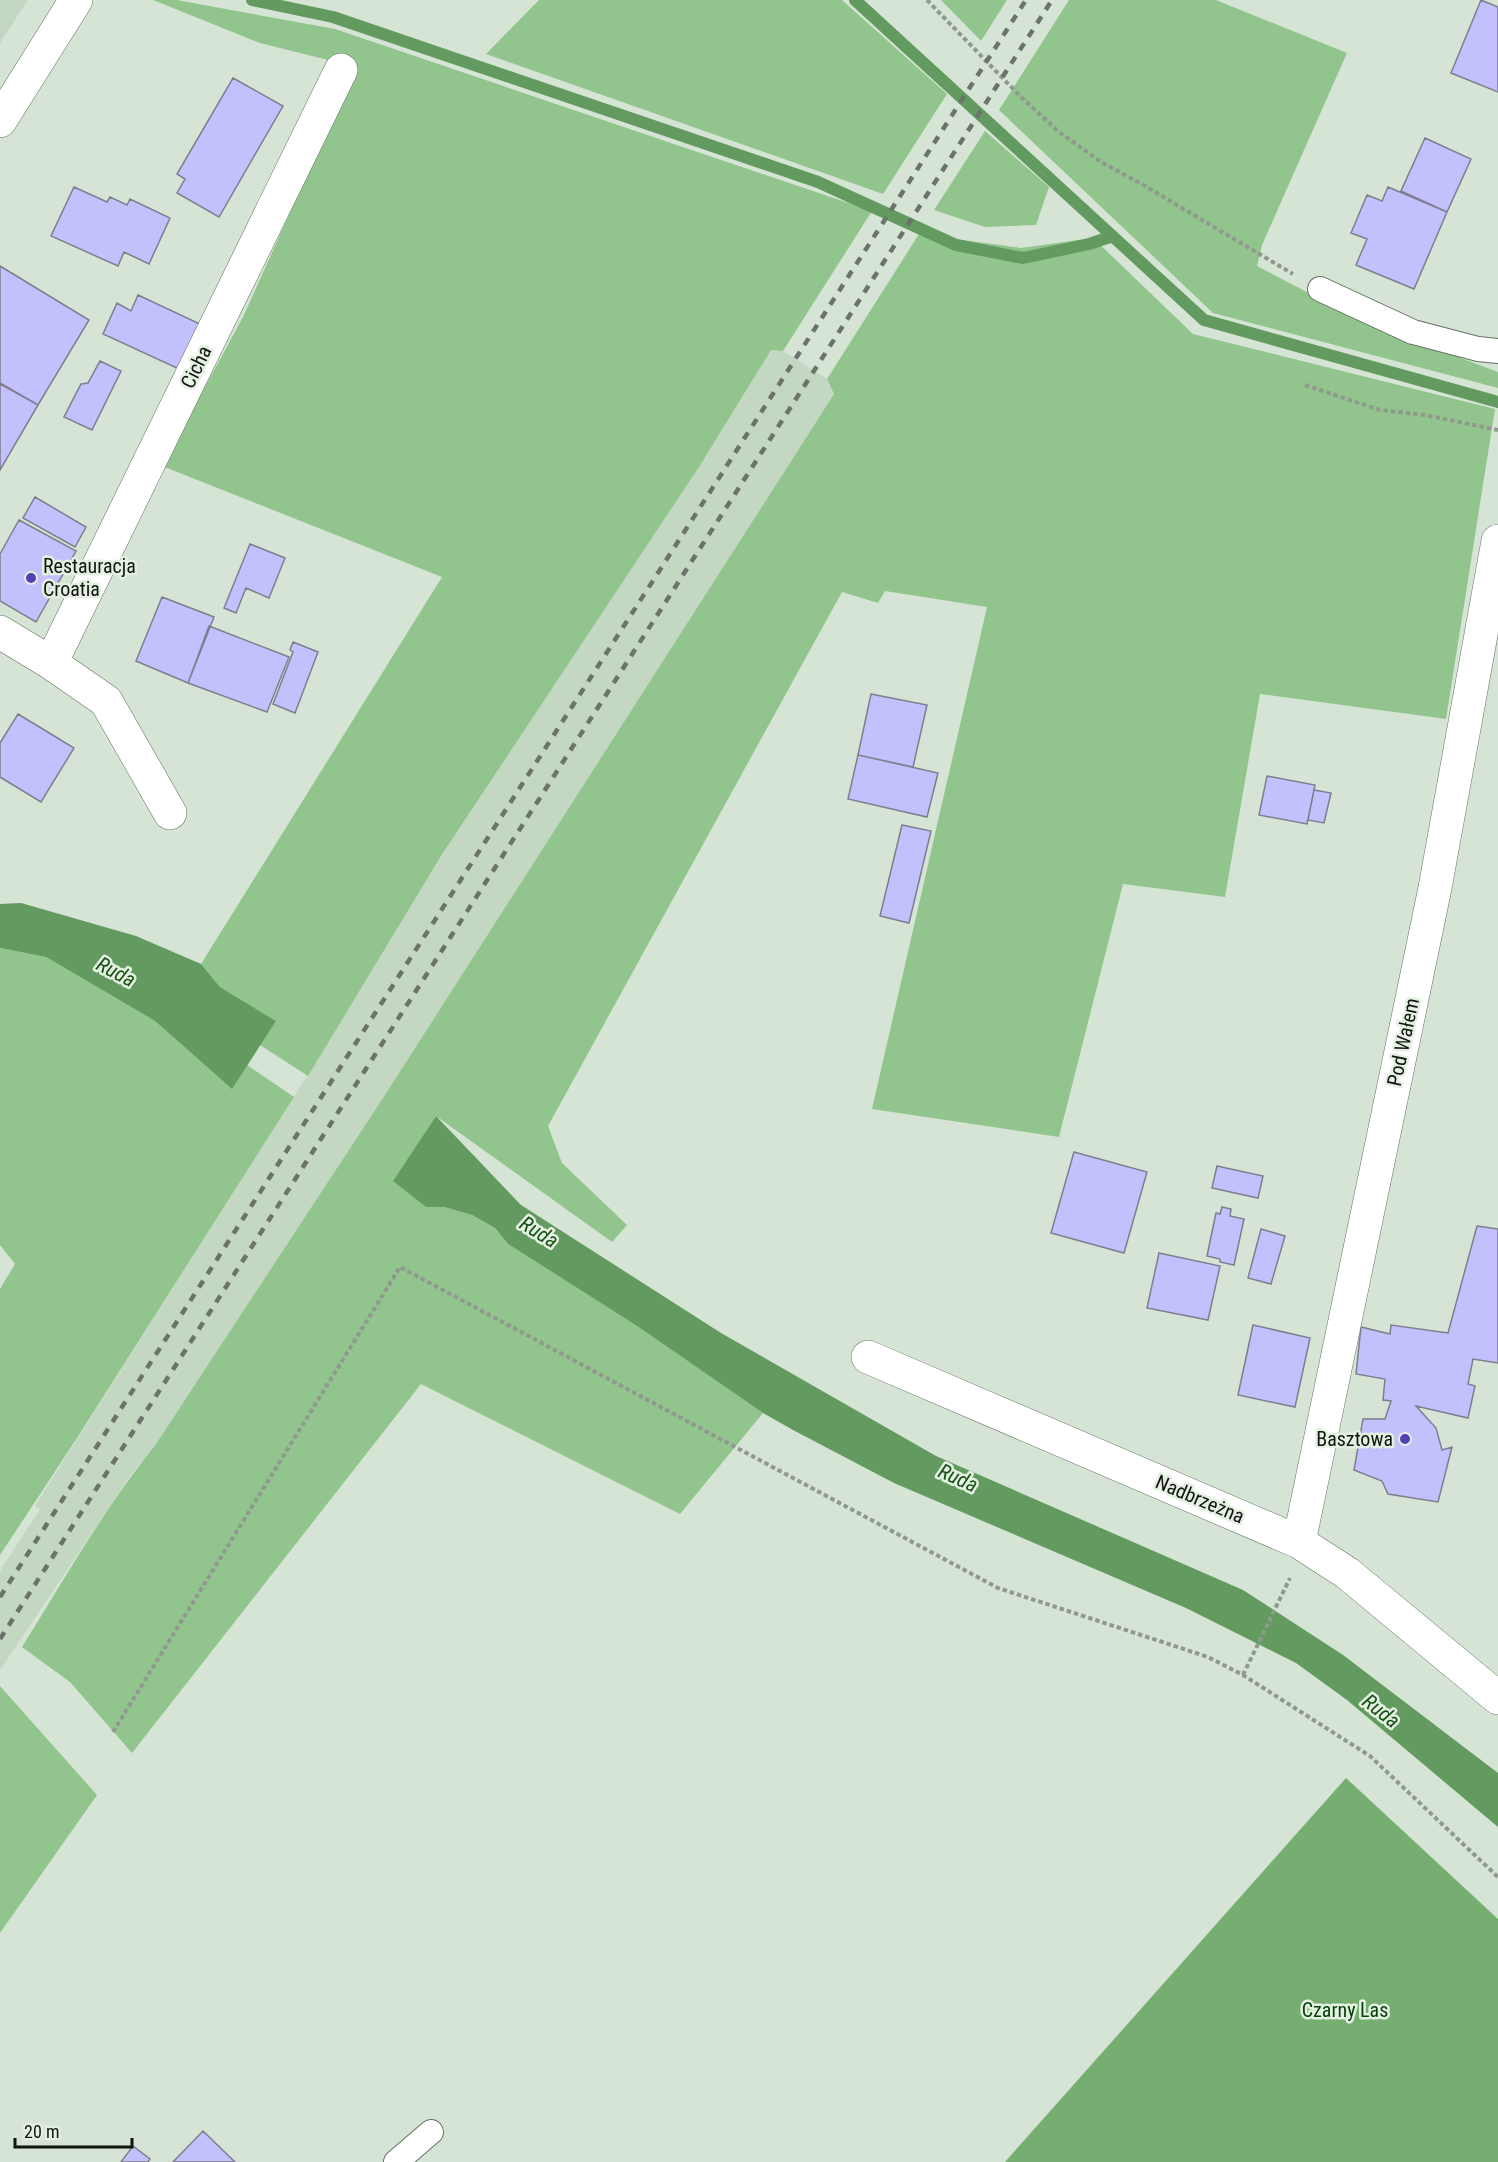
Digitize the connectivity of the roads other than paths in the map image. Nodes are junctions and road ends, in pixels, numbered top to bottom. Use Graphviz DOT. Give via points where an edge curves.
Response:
graph roads {
  1 [pos="76,0"];
  2 [pos="341,70"];
  3 [pos="0,121"];
  4 [pos="1320,289"];
  5 [pos="1498,351"];
  6 [pos="1498,541"];
  7 [pos="0,632"];
  8 [pos="51,663"];
  9 [pos="170,813"];
  10 [pos="868,1357"];
  11 [pos="1299,1542"];
  12 [pos="1498,1698"];
  13 [pos="431,2132"];
  14 [pos="396,2162"];
  1 -- 3 [label="street"];
  2 -- 8 [label="street, Cicha"];
  4 -- 5 [label="lane" via="1413,332"];
  6 -- 11 [label="street, Pod Wałem" via="1435,888"];
  7 -- 8 [label="street"];
  8 -- 9 [label="street" via="106,701"];
  10 -- 11 [label="street, Nadbrzeżna"];
  11 -- 12 [label="street, Nadbrzeżna" via="1347,1574"];
  13 -- 14 [label="lane"];
}
